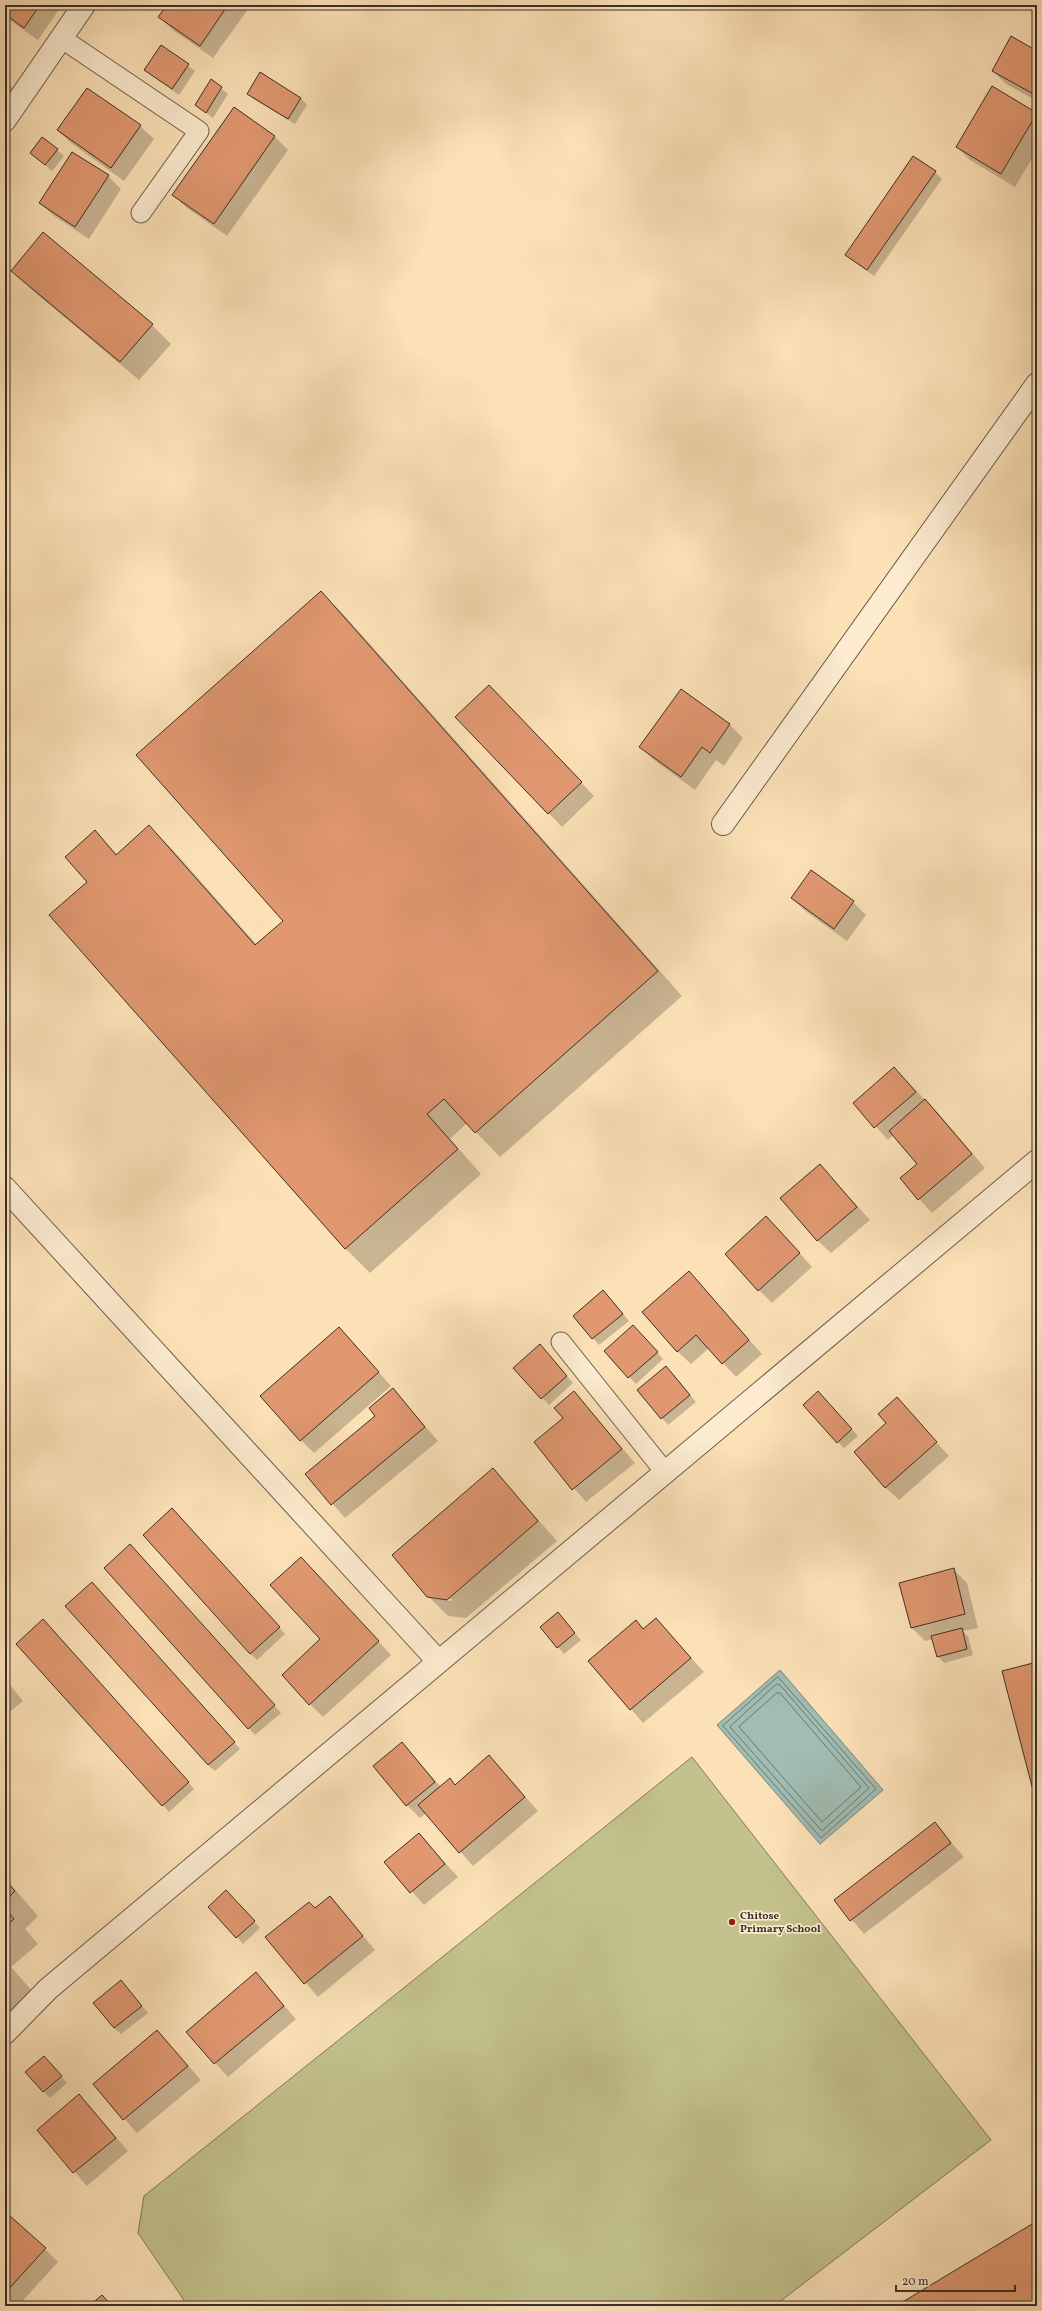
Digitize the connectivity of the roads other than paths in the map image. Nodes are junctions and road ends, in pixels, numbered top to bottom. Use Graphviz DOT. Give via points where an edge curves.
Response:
graph roads {
  1 [pos="84,5"];
  2 [pos="61,38"];
  3 [pos="5,120"];
  4 [pos="141,213"];
  5 [pos="1037,384"];
  6 [pos="723,824"];
  7 [pos="1037,1161"];
  8 [pos="5,1188"];
  9 [pos="561,1342"];
  10 [pos="666,1472"];
  11 [pos="438,1661"];
  12 [pos="5,2033"];
  1 -- 2 [label="street"];
  2 -- 3 [label="street"];
  2 -- 4 [label="lane" via="199,131"];
  5 -- 6 [label="street"];
  7 -- 10 [label="street"];
  8 -- 11 [label="street"];
  9 -- 10 [label="lane"];
  10 -- 11 [label="street"];
  11 -- 12 [label="street" via="48,1989"];
}
